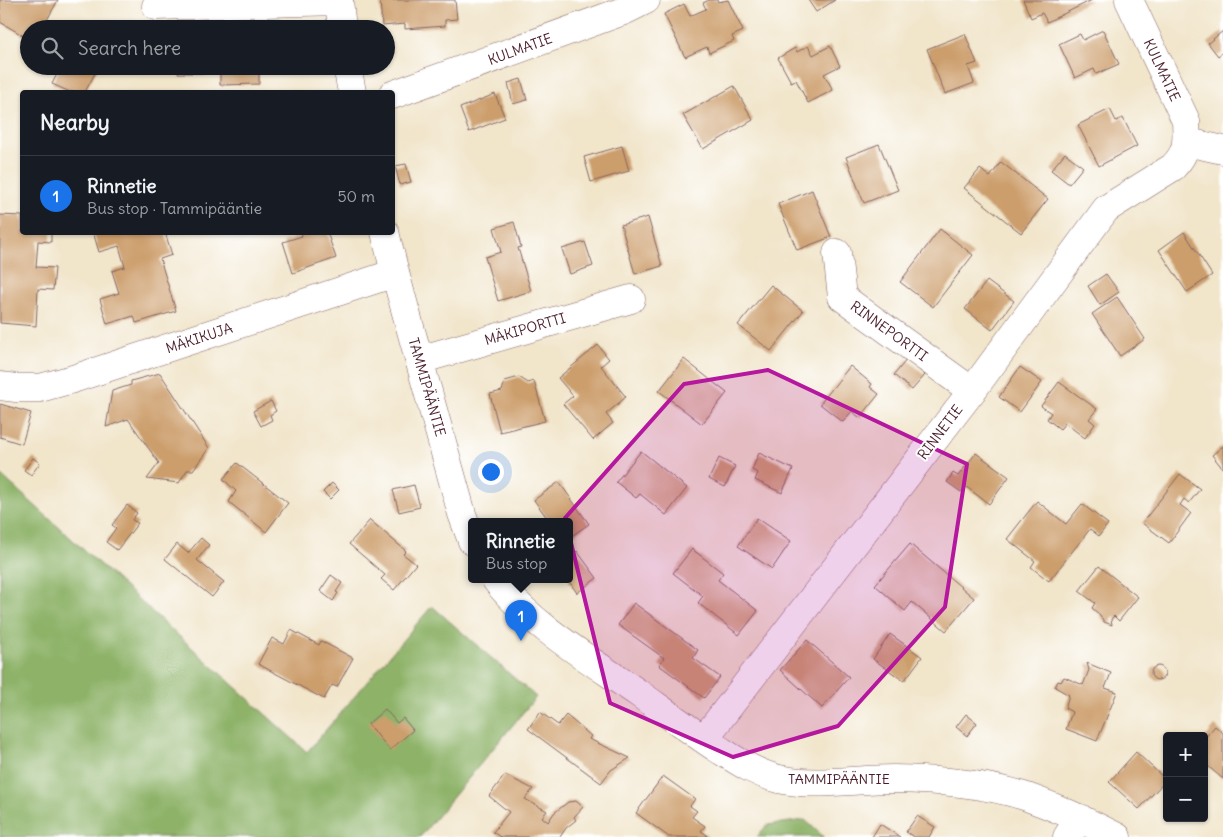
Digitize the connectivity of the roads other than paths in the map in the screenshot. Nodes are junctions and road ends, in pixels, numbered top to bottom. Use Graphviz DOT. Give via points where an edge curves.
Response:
graph roads {
  1 [pos="646,0"];
  2 [pos="339,1"];
  3 [pos="1135,2"];
  4 [pos="156,6"];
  5 [pos="341,20"];
  6 [pos="349,75"];
  7 [pos="352,90"];
  8 [pos="395,94"];
  9 [pos="1187,142"];
  10 [pos="1223,150"];
  11 [pos="386,235"];
  12 [pos="837,253"];
  13 [pos="395,273"];
  14 [pos="631,299"];
  15 [pos="419,360"];
  16 [pos="0,386"];
  17 [pos="972,390"];
  18 [pos="468,530"];
  19 [pos="498,583"];
  20 [pos="704,739"];
  21 [pos="1073,828"];
  22 [pos="1118,837"];
  1 -- 8 [label="street, KULMATIE"];
  2 -- 4 [label="street"];
  2 -- 5 [label="street"];
  3 -- 9 [label="street, KULMATIE" via="1186,121"];
  6 -- 7 [label="street"];
  9 -- 10 [label="street"];
  9 -- 17 [label="street, RINNETIE" via="1182,159 1173,167 1106,209"];
  11 -- 13 [label="street, TAMMIPÄÄNTIE"];
  12 -- 17 [label="street, RINNEPORTTI" via="842,297"];
  13 -- 15 [label="street, TAMMIPÄÄNTIE"];
  13 -- 16 [label="street, MÄKIKUJA" via="65,381 40,388"];
  14 -- 15 [label="street, MÄKIPORTTI"];
  15 -- 18 [label="street, TAMMIPÄÄNTIE"];
  17 -- 20 [label="street, RINNETIE"];
  19 -- 20 [label="street, TAMMIPÄÄNTIE" via="507,595 542,625"];
  20 -- 21 [label="street, TAMMIPÄÄNTIE" via="749,769 780,779 830,782 932,780 995,789 1027,797"];
  21 -- 22 [label="street, TAMMIPÄÄNTIE"];
}
